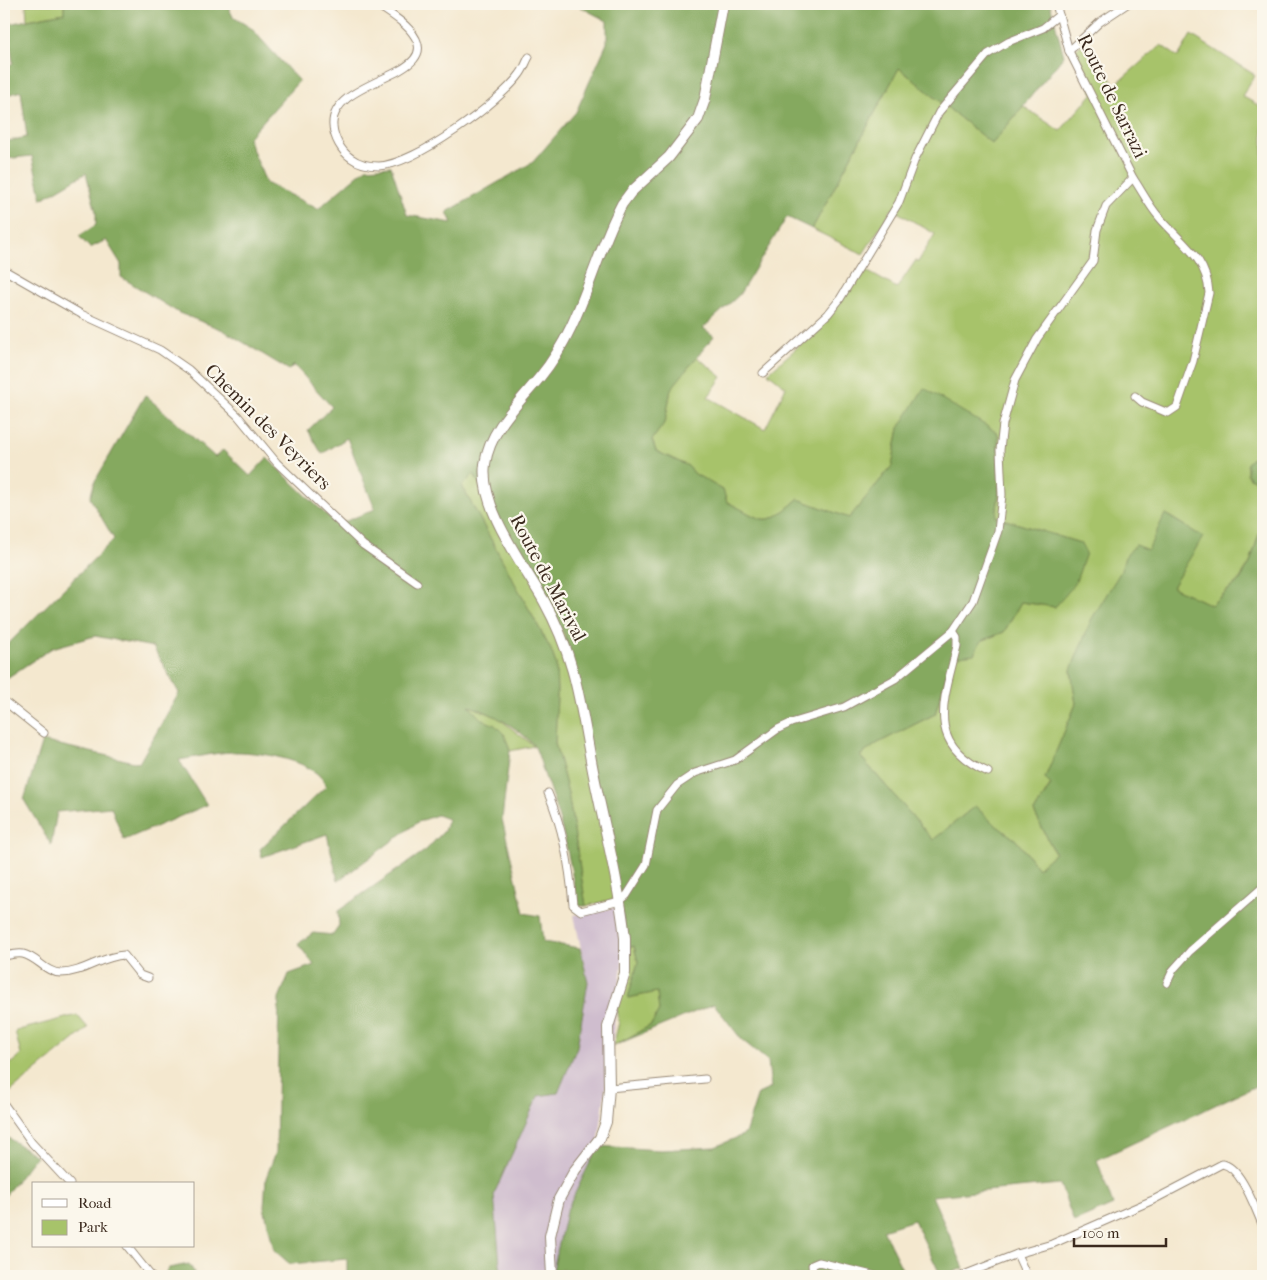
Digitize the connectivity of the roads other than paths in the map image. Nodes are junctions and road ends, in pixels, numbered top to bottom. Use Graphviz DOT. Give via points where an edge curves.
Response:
graph roads {
  1 [pos="376,4"];
  2 [pos="723,4"];
  3 [pos="1056,4"];
  4 [pos="1127,4"];
  5 [pos="1059,15"];
  6 [pos="1069,51"];
  7 [pos="529,57"];
  8 [pos="1133,178"];
  9 [pos="4,270"];
  10 [pos="763,373"];
  11 [pos="1135,396"];
  12 [pos="417,583"];
  13 [pos="953,631"];
  14 [pos="4,701"];
  15 [pos="44,733"];
  16 [pos="988,772"];
  17 [pos="548,793"];
  18 [pos="1263,887"];
  19 [pos="620,901"];
  20 [pos="4,956"];
  21 [pos="148,978"];
  22 [pos="1167,983"];
  23 [pos="705,1079"];
  24 [pos="609,1088"];
  25 [pos="4,1104"];
  26 [pos="68,1182"];
  27 [pos="1263,1226"];
  28 [pos="129,1248"];
  29 [pos="1017,1254"];
  30 [pos="151,1276"];
  31 [pos="552,1276"];
  32 [pos="813,1276"];
  33 [pos="876,1276"];
  34 [pos="961,1276"];
  35 [pos="1027,1276"];
  1 -- 7 [label="street" via="410,30 417,52 402,70 348,95 338,107 333,124 335,136 347,155 357,162 369,166 394,163 436,142 498,97 520,74"];
  2 -- 19 [label="main road, Route de Marival" via="705,99 698,119 669,157 636,186 622,204 566,340 500,427 485,463 486,494 494,514 556,623 571,658"];
  3 -- 5 [label="street, Route de Sarrazi"];
  4 -- 6 [label="street" via="1100,22"];
  5 -- 6 [label="street, Route de Sarrazi"];
  5 -- 10 [label="street" via="1043,28 988,54 939,112 915,159 899,202 840,299 828,314"];
  6 -- 8 [label="street, Route de Sarrazi"];
  8 -- 11 [label="street" via="1159,216 1200,260 1209,293 1193,361 1177,407 1168,413"];
  8 -- 13 [label="street, Route de Sarrazi" via="1106,206 1097,230 1093,261 1037,338 1015,380 1002,424 1002,495 998,531 973,601"];
  9 -- 12 [label="street, Chemin des Veyriers" via="80,314 160,350 189,370 363,545"];
  13 -- 16 [label="street" via="957,646 945,698 944,729 948,740 970,764"];
  13 -- 19 [label="street, Route de Sarrazi" via="895,678 844,707 791,723 735,760 695,773 677,785 657,810 646,865"];
  14 -- 15 [label="street"];
  17 -- 19 [label="street" via="570,873 573,905 581,911"];
  18 -- 22 [label="street" via="1190,951 1173,970"];
  19 -- 24 [label="main road, Route de Marival" via="626,963 608,1027"];
  20 -- 21 [label="street" via="22,954 59,973 73,972 124,955 140,976"];
  23 -- 24 [label="street"];
  24 -- 31 [label="main road, Route de Marival" via="608,1114 600,1138 569,1180 555,1211 549,1247"];
  25 -- 26 [label="street" via="32,1143"];
  27 -- 29 [label="street" via="1238,1173 1222,1164 1153,1200 1052,1244"];
  28 -- 30 [label="street"];
  29 -- 34 [label="street"];
  29 -- 35 [label="street"];
  32 -- 33 [label="street" via="812,1265 819,1262"];
}
